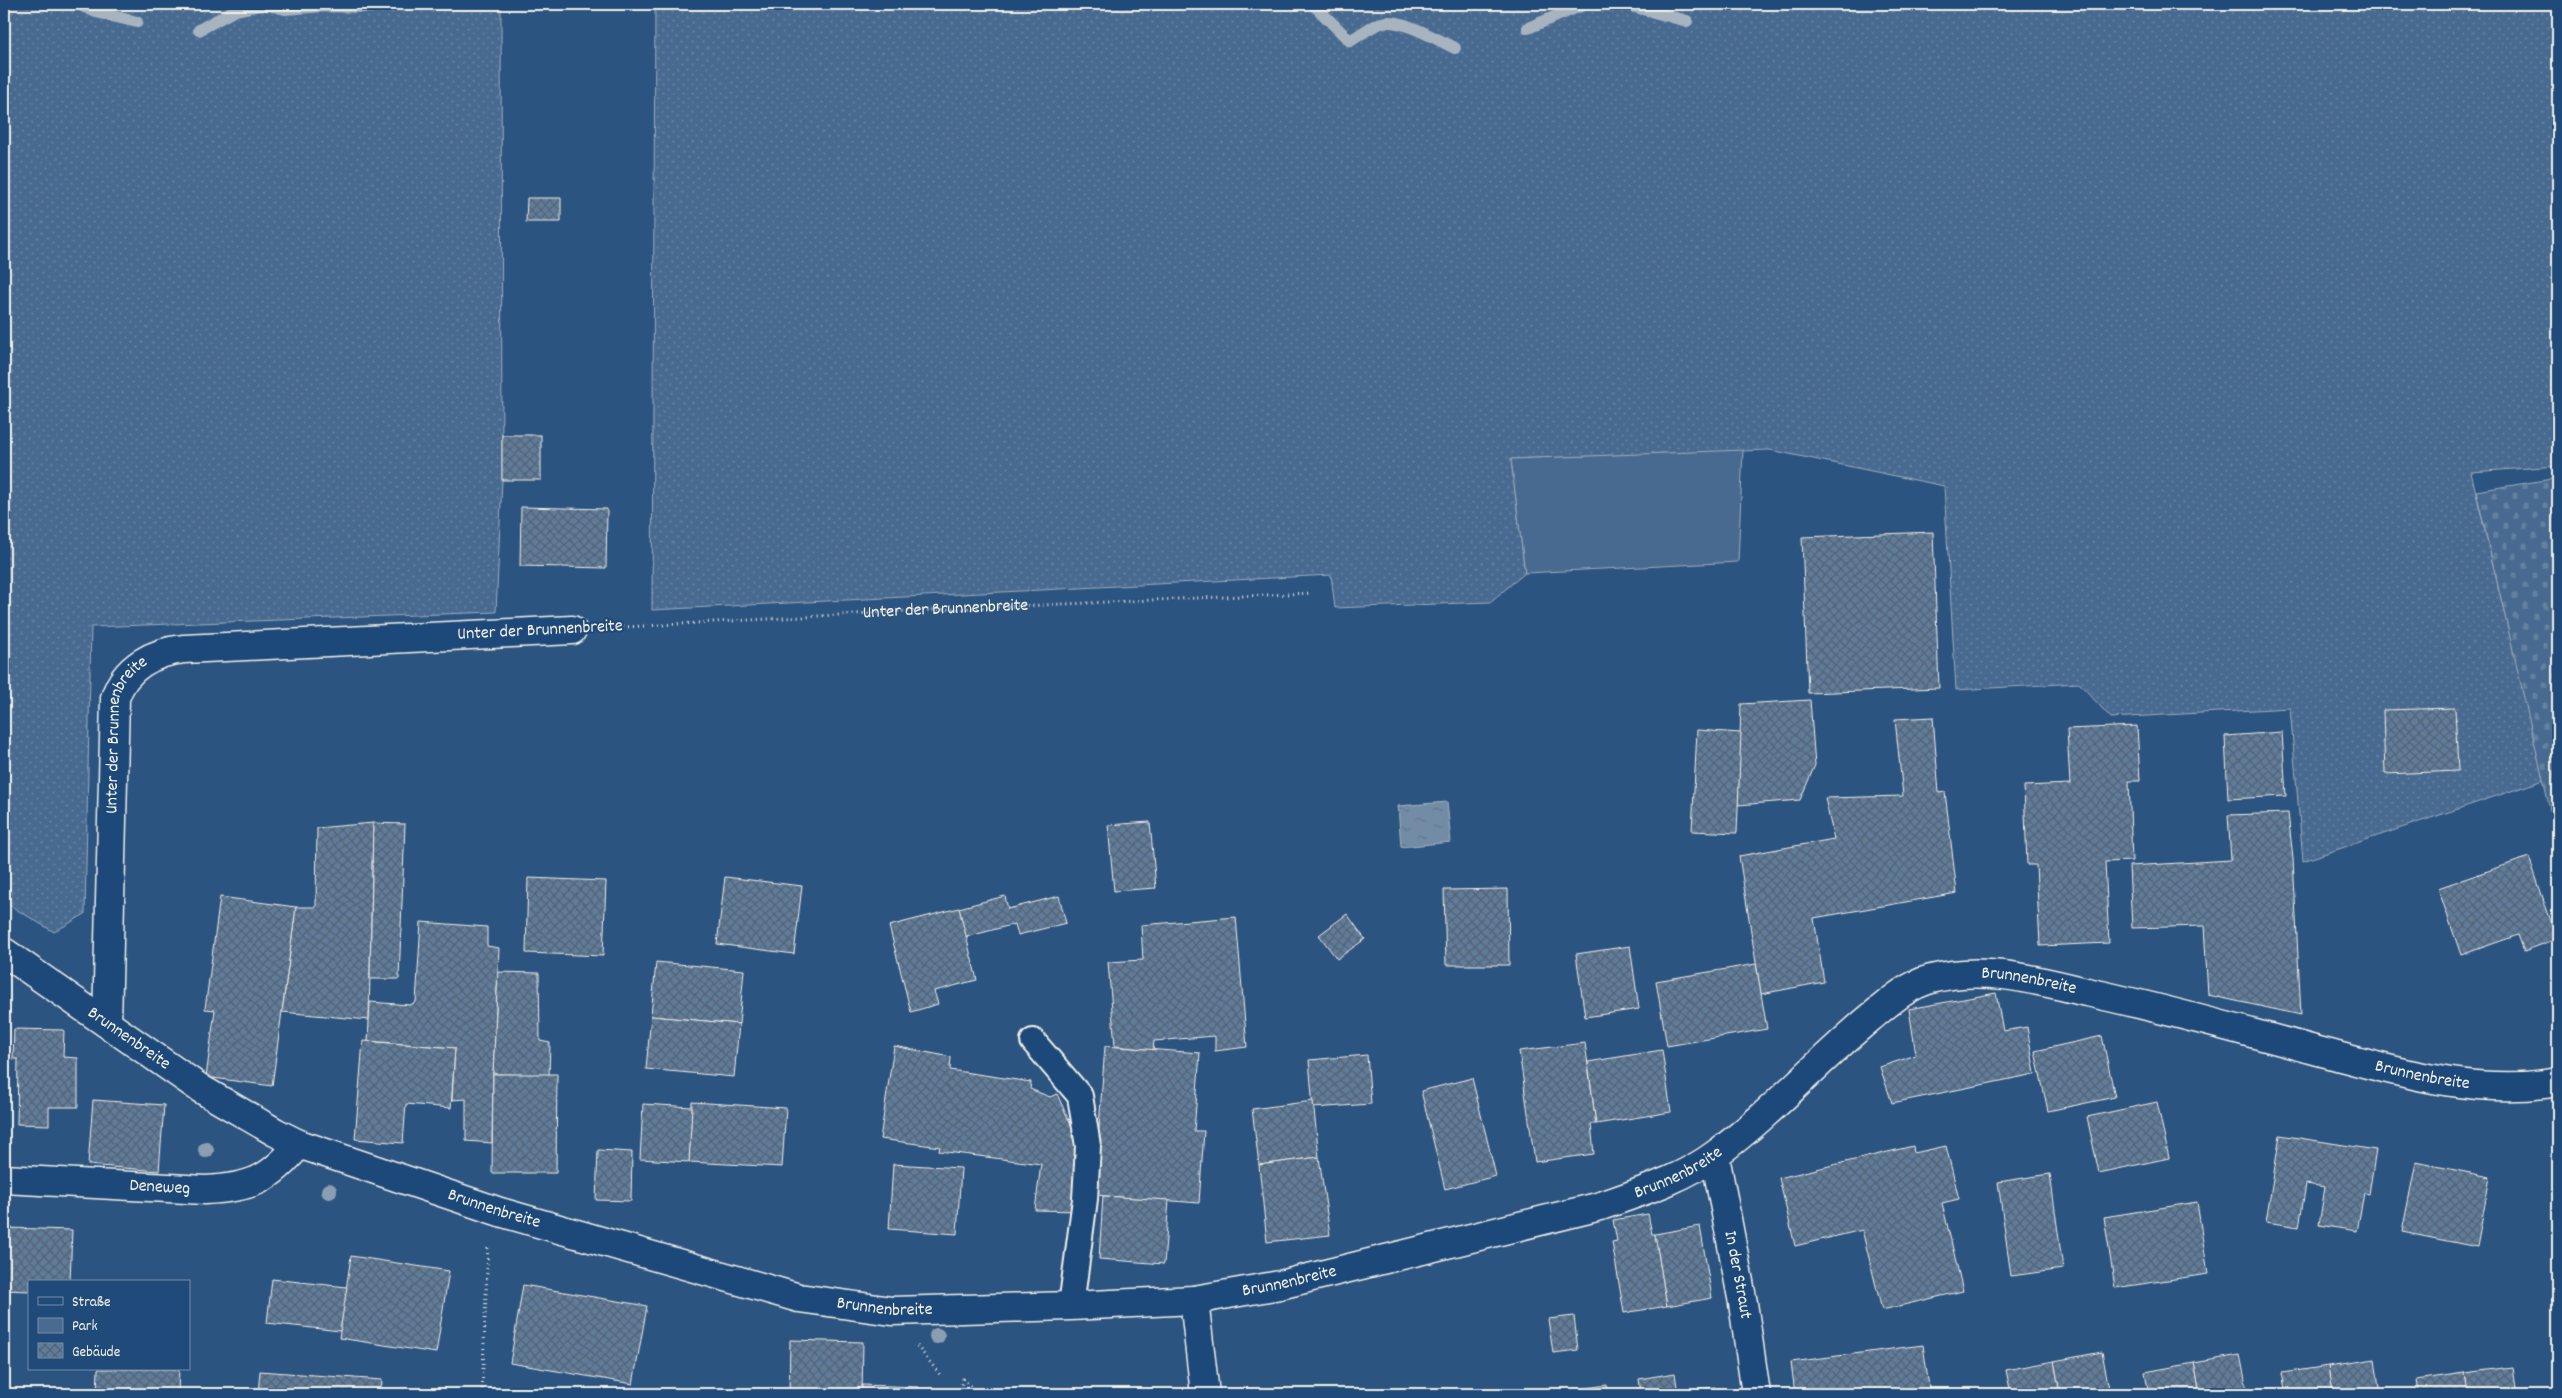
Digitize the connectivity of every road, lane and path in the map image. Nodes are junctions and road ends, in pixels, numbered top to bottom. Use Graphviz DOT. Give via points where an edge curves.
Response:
graph roads {
  1 [pos="1311,593"];
  2 [pos="572,630"];
  3 [pos="4,952"];
  4 [pos="107,1023"];
  5 [pos="1034,1041"];
  6 [pos="2558,1082"];
  7 [pos="300,1144"];
  8 [pos="1715,1156"];
  9 [pos="4,1179"];
  10 [pos="486,1250"];
  11 [pos="1194,1300"];
  12 [pos="1071,1306"];
  13 [pos="482,1394"];
  14 [pos="958,1394"];
  15 [pos="980,1394"];
  16 [pos="1205,1394"];
  17 [pos="1756,1394"];
  1 -- 2 [label="path, Unter der Brunnenbreite"];
  2 -- 4 [label="street, Unter der Brunnenbreite" via="184,648 160,653 138,665 122,683 115,698"];
  3 -- 4 [label="street, Brunnenbreite"];
  4 -- 7 [label="street, Brunnenbreite" via="201,1089"];
  5 -- 12 [label="lane" via="1080,1096 1088,1146 1085,1199"];
  6 -- 8 [label="street, Brunnenbreite" via="2530,1087 2478,1086 2417,1076 2137,1003 1996,974 1958,974 1929,979 1906,990 1849,1036"];
  7 -- 9 [label="street, Deneweg" via="271,1174 255,1183 232,1188 204,1190"];
  7 -- 12 [label="street, Brunnenbreite" via="500,1212 799,1298 892,1311"];
  8 -- 11 [label="street, Brunnenbreite" via="1643,1191 1602,1206 1280,1285"];
  8 -- 17 [label="street, In der Straut" via="1743,1303"];
  10 -- 13 [label="path"];
  11 -- 12 [label="street, Brunnenbreite"];
  11 -- 16 [label="street"];
  14 -- 15 [label="path" via="963,1379"];
}
